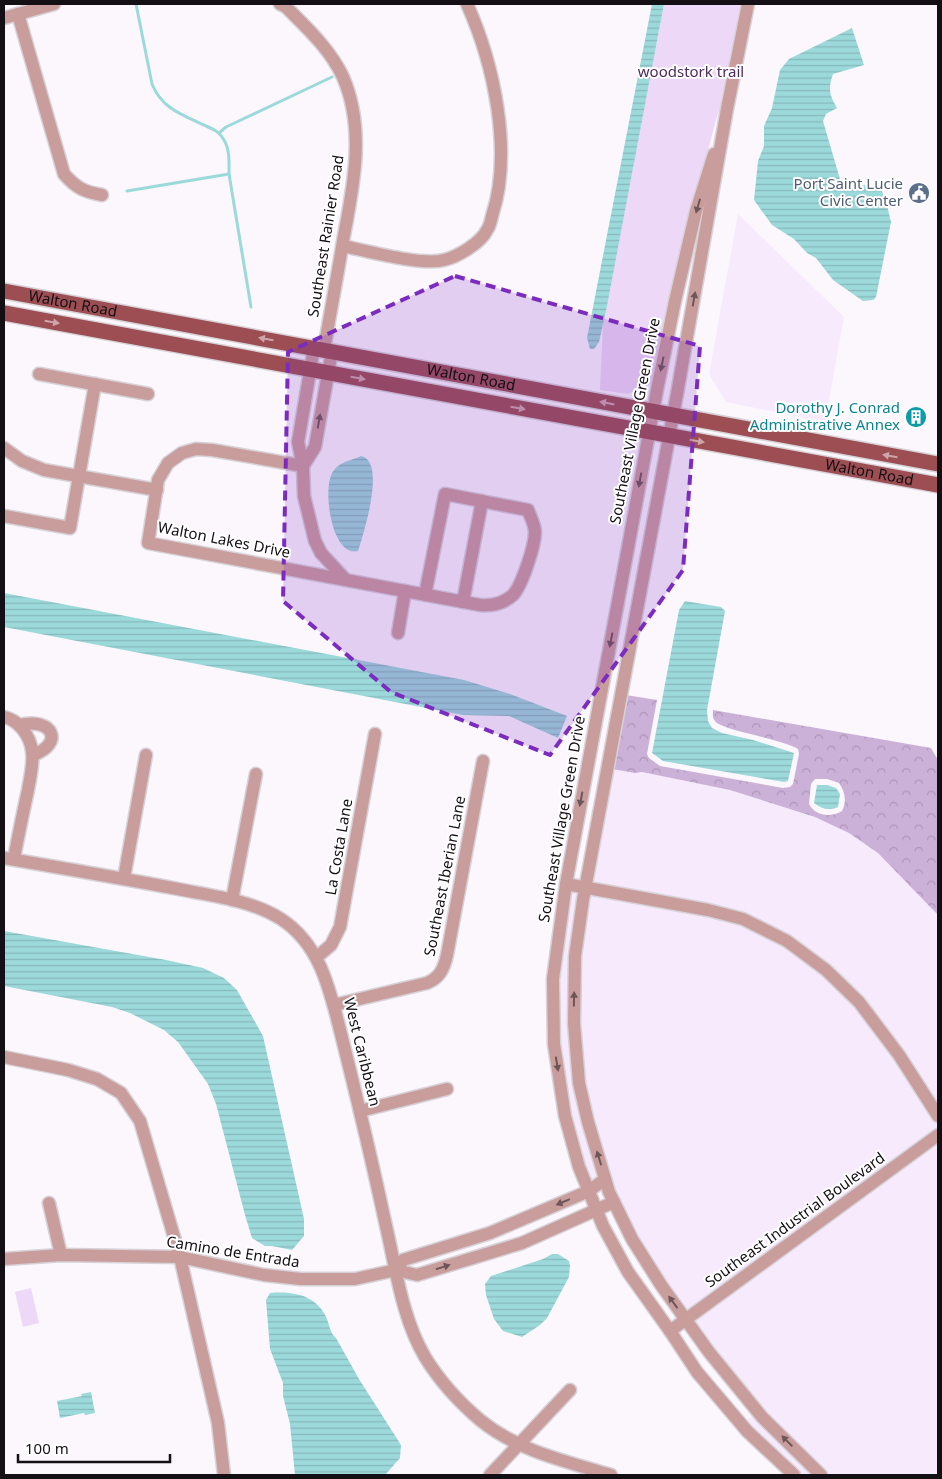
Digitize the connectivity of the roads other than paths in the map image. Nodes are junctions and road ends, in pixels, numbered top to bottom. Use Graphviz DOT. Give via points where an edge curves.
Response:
graph roads {
  1 [pos="54,4"];
  2 [pos="280,4"];
  3 [pos="468,4"];
  4 [pos="748,4"];
  5 [pos="18,14"];
  6 [pos="4,18"];
  7 [pos="727,109"];
  8 [pos="102,195"];
  9 [pos="342,246"];
  10 [pos="4,291"];
  11 [pos="4,313"];
  12 [pos="323,350"];
  13 [pos="310,369"];
  14 [pos="328,373"];
  15 [pos="39,374"];
  16 [pos="96,384"];
  17 [pos="148,394"];
  18 [pos="652,412"];
  19 [pos="673,416"];
  20 [pos="649,432"];
  21 [pos="669,436"];
  22 [pos="4,448"];
  23 [pos="938,464"];
  24 [pos="303,466"];
  25 [pos="888,475"];
  26 [pos="79,476"];
  27 [pos="938,476"];
  28 [pos="938,485"];
  29 [pos="157,490"];
  30 [pos="482,501"];
  31 [pos="4,516"];
  32 [pos="346,580"];
  33 [pos="405,591"];
  34 [pos="425,595"];
  35 [pos="463,602"];
  36 [pos="398,633"];
  37 [pos="4,717"];
  38 [pos="19,725"];
  39 [pos="375,734"];
  40 [pos="32,755"];
  41 [pos="146,755"];
  42 [pos="483,761"];
  43 [pos="256,774"];
  44 [pos="9,858"];
  45 [pos="124,878"];
  46 [pos="566,884"];
  47 [pos="585,887"];
  48 [pos="232,900"];
  49 [pos="317,957"];
  50 [pos="334,1005"];
  51 [pos="4,1057"];
  52 [pos="447,1089"];
  53 [pos="360,1111"];
  54 [pos="938,1116"];
  55 [pos="938,1134"];
  56 [pos="605,1179"];
  57 [pos="588,1191"];
  58 [pos="614,1202"];
  59 [pos="49,1203"];
  60 [pos="596,1209"];
  61 [pos="61,1255"];
  62 [pos="180,1257"];
  63 [pos="4,1259"];
  64 [pos="396,1270"];
  65 [pos="686,1320"];
  66 [pos="670,1331"];
  67 [pos="570,1390"];
  68 [pos="754,1407"];
  69 [pos="738,1421"];
  70 [pos="518,1444"];
  71 [pos="224,1475"];
  72 [pos="490,1475"];
  73 [pos="611,1475"];
  74 [pos="794,1475"];
  75 [pos="821,1475"];
  1 -- 5 [label="street"];
  2 -- 9 [label="street, Southeast Rainier Road" via="318,39 342,77 353,112 356,147"];
  3 -- 9 [label="street" via="494,84 500,125 497,200 487,232 470,248 445,260 428,262"];
  4 -- 7 [label="street, Southeast Village Green Drive"];
  5 -- 6 [label="street"];
  5 -- 8 [label="street" via="64,174 86,192"];
  7 -- 18 [label="street, Southeast Village Green Drive, one-way" via="694,220"];
  19 -- 7 [label="street, Southeast Village Green Drive, one-way"];
  9 -- 12 [label="street, Southeast Rainier Road"];
  12 -- 10 [label="main road, Walton Road, one-way"];
  11 -- 13 [label="main road, Walton Road, one-way"];
  12 -- 13 [label="street"];
  12 -- 14 [label="street"];
  18 -- 12 [label="main road, Walton Road, one-way"];
  13 -- 14 [label="main road, Walton Road"];
  13 -- 24 [label="street" via="298,442"];
  14 -- 20 [label="main road, Walton Road, one-way"];
  24 -- 14 [label="street, one-way" via="314,447"];
  15 -- 16 [label="street"];
  16 -- 17 [label="street"];
  16 -- 26 [label="street"];
  18 -- 19 [label="main road, Walton Road"];
  18 -- 20 [label="street, Southeast Village Green Drive"];
  19 -- 21 [label="street, Southeast Village Green Drive"];
  23 -- 19 [label="main road, Walton Road, one-way"];
  20 -- 21 [label="main road, Walton Road"];
  20 -- 46 [label="street, Southeast Village Green Drive, one-way"];
  21 -- 25 [label="main road, Walton Road, one-way"];
  21 -- 47 [label="street, Southeast Village Green Drive"];
  22 -- 26 [label="street" via="22,461 44,470"];
  24 -- 29 [label="street, Walton Lakes Drive" via="196,448 168,463 158,480"];
  24 -- 32 [label="street" via="304,496 315,541 321,553"];
  25 -- 27 [label="main road"];
  25 -- 28 [label="main road, Walton Road"];
  26 -- 29 [label="street"];
  26 -- 31 [label="street" via="70,528"];
  29 -- 32 [label="street, Walton Lakes Drive" via="148,543"];
  30 -- 34 [label="street, Walton Lakes Drive" via="445,494"];
  30 -- 35 [label="street"];
  30 -- 35 [label="street, Walton Lakes Drive" via="528,510 535,532 532,548 529,563 514,594 491,606"];
  32 -- 33 [label="street, Walton Lakes Drive"];
  33 -- 34 [label="street, Walton Lakes Drive"];
  33 -- 36 [label="street"];
  34 -- 35 [label="street, Walton Lakes Drive"];
  37 -- 38 [label="street"];
  38 -- 40 [label="street" via="29,741"];
  38 -- 40 [label="street" via="37,723 50,732 49,744"];
  39 -- 49 [label="street, La Costa Lane" via="340,927 331,945"];
  40 -- 44 [label="street" via="30,776"];
  41 -- 45 [label="street"];
  42 -- 50 [label="street, Southeast Iberian Lane" via="447,955 441,972 427,983"];
  43 -- 48 [label="street"];
  44 -- 45 [label="street, West Caribbean"];
  45 -- 48 [label="street, West Caribbean"];
  46 -- 47 [label="street"];
  46 -- 57 [label="street, Southeast Village Green Drive, one-way" via="553,979 554,1044 565,1116"];
  47 -- 54 [label="street" via="743,919 787,941 826,970 859,1002 899,1055"];
  56 -- 47 [label="street, Southeast Village Green Drive, one-way" via="579,1083 574,1023 575,956"];
  48 -- 49 [label="street, West Caribbean" via="259,907 281,919 296,930"];
  49 -- 50 [label="street, West Caribbean"];
  50 -- 53 [label="street, West Caribbean"];
  51 -- 62 [label="street" via="68,1070 97,1079 121,1093 140,1121"];
  52 -- 53 [label="street"];
  53 -- 64 [label="street, West Caribbean"];
  55 -- 65 [label="street, Southeast Industrial Boulevard"];
  56 -- 57 [label="street, Camino de Entrada"];
  56 -- 58 [label="street, Southeast Village Green Drive"];
  57 -- 60 [label="street, Southeast Village Green Drive"];
  57 -- 64 [label="street, Camino de Entrada, one-way" via="490,1233 403,1260"];
  58 -- 60 [label="street, Camino de Entrada"];
  65 -- 58 [label="street, Southeast Village Green Drive, one-way" via="632,1240"];
  59 -- 61 [label="street"];
  64 -- 60 [label="street, Camino de Entrada, one-way" via="418,1275 522,1243"];
  60 -- 66 [label="street, Southeast Village Green Drive" via="628,1272"];
  61 -- 62 [label="street, Camino de Entrada"];
  61 -- 63 [label="street, Camino de Entrada"];
  62 -- 64 [label="street, Camino de Entrada" via="264,1275 301,1279 355,1279"];
  62 -- 71 [label="street" via="218,1423"];
  64 -- 70 [label="street, West Caribbean" via="407,1316 425,1357 465,1406"];
  65 -- 66 [label="street, Southeast Industrial Boulevard"];
  65 -- 68 [label="street, Southeast Village Green Drive"];
  66 -- 69 [label="street, Southeast Village Green Drive" via="696,1372"];
  67 -- 70 [label="street"];
  68 -- 69 [label="street"];
  75 -- 68 [label="street, Southeast Village Green Drive, one-way"];
  69 -- 74 [label="street, Southeast Village Green Drive"];
  70 -- 72 [label="street"];
  70 -- 73 [label="street, West Caribbean"];
}
